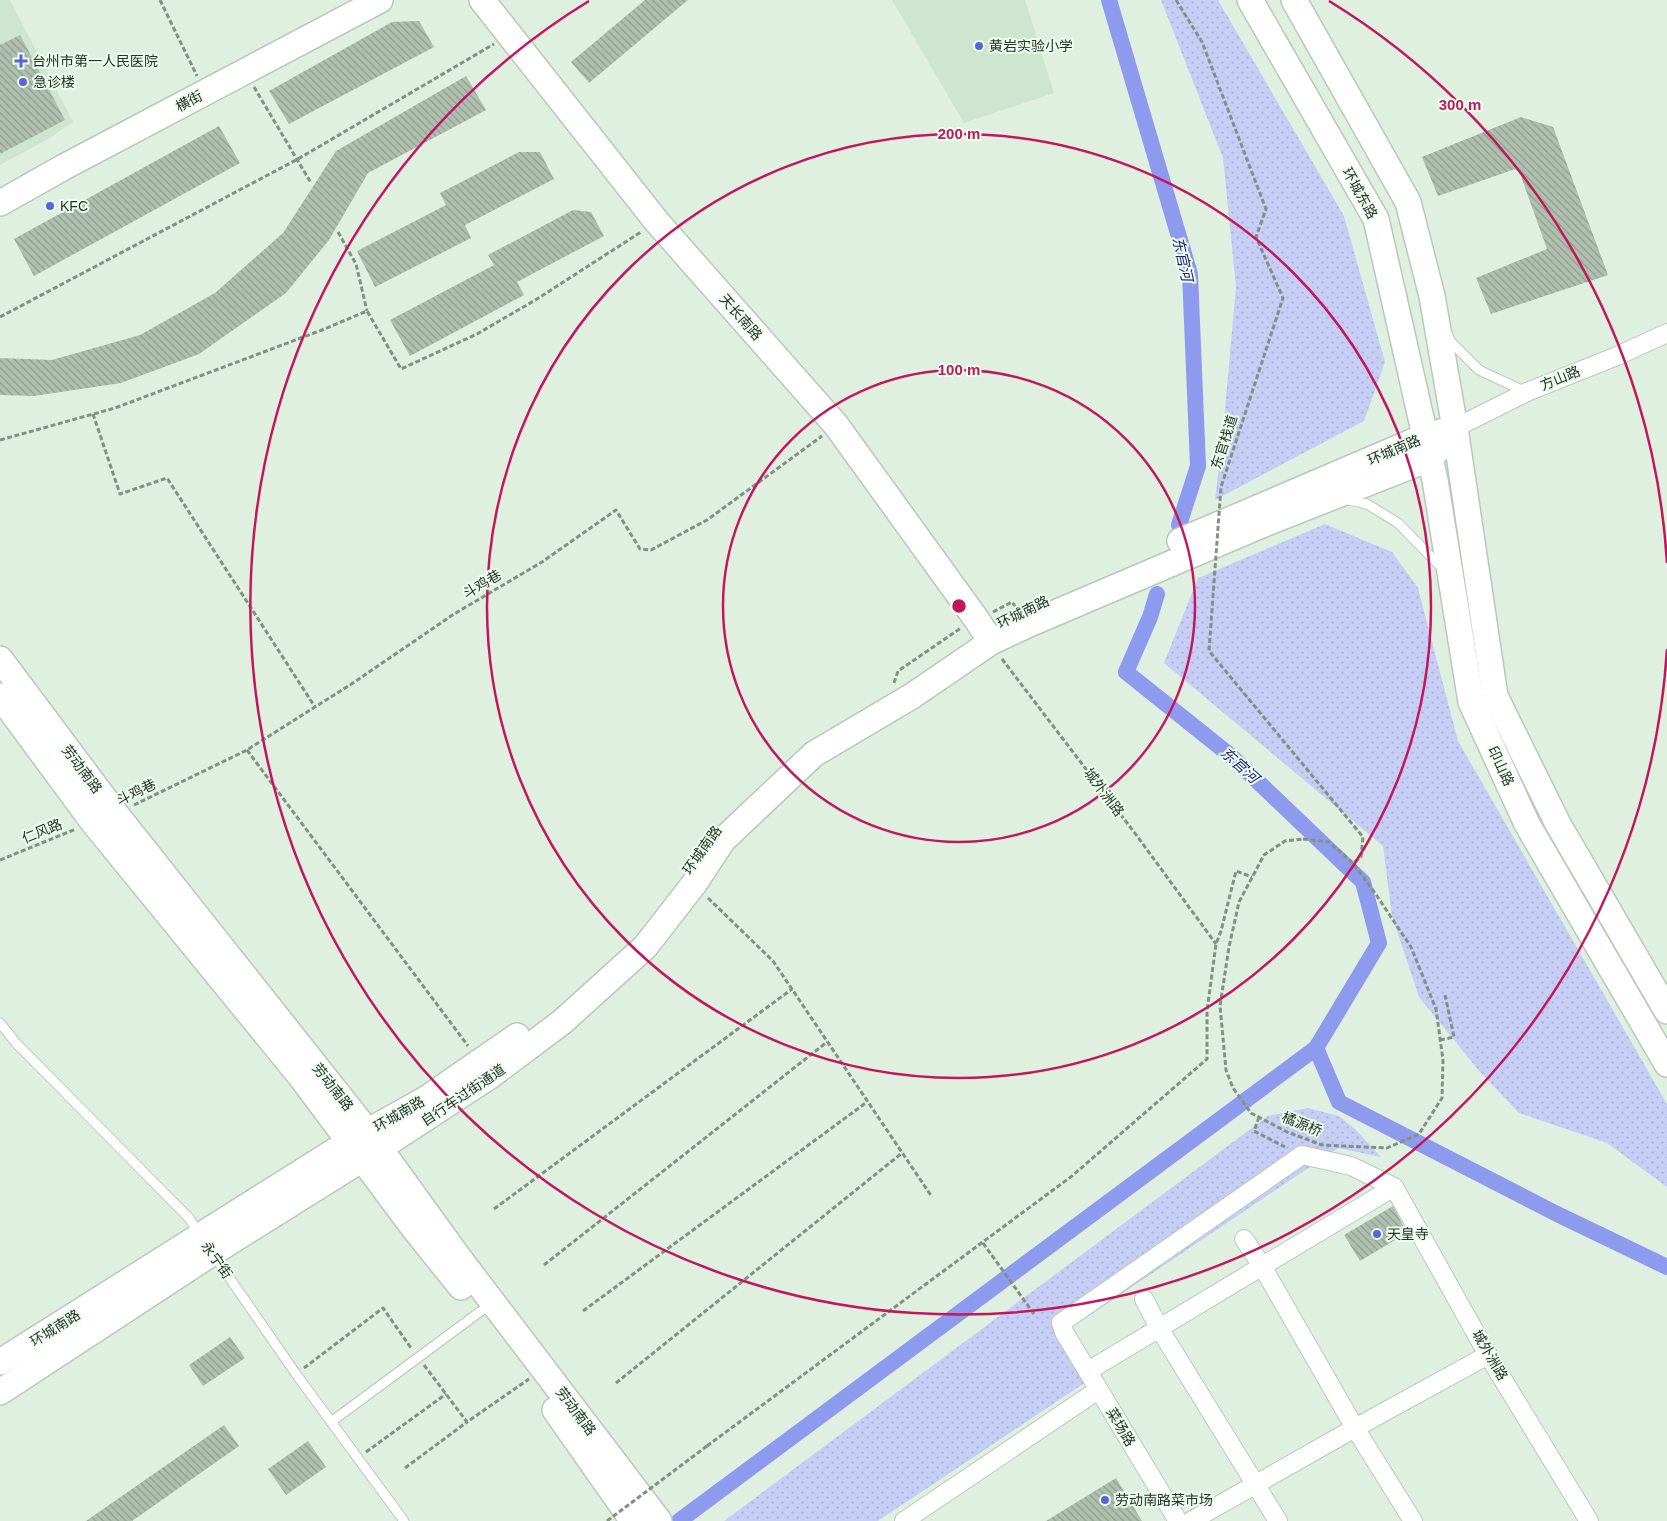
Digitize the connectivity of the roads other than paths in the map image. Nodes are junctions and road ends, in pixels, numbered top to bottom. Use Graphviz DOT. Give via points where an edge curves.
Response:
graph roads {
  1 [pos="343,0"];
  2 [pos="380,0"];
  3 [pos="482,0"];
  4 [pos="1250,0"];
  5 [pos="1294,0"];
  6 [pos="0,183"];
  7 [pos="0,203"];
  8 [pos="1432,296"];
  9 [pos="1667,333"];
  10 [pos="1527,392"];
  11 [pos="1455,428"];
  12 [pos="1428,447"];
  13 [pos="1331,496"];
  14 [pos="1451,578"];
  15 [pos="987,636"];
  16 [pos="0,659"];
  17 [pos="0,696"];
  18 [pos="104,818"];
  19 [pos="1667,1011"];
  20 [pos="0,1023"];
  21 [pos="1667,1064"];
  22 [pos="364,1145"];
  23 [pos="1394,1188"];
  24 [pos="1244,1239"];
  25 [pos="206,1245"];
  26 [pos="1262,1266"];
  27 [pos="1144,1299"];
  28 [pos="481,1311"];
  29 [pos="1159,1328"];
  30 [pos="1488,1354"];
  31 [pos="0,1362"];
  32 [pos="1088,1371"];
  33 [pos="1098,1390"];
  34 [pos="0,1392"];
  35 [pos="331,1422"];
  36 [pos="1355,1428"];
  37 [pos="1256,1484"];
  38 [pos="624,1490"];
  39 [pos="404,1521"];
  40 [pos="633,1521"];
  41 [pos="659,1521"];
  42 [pos="904,1521"];
  43 [pos="1178,1521"];
  44 [pos="1191,1521"];
  45 [pos="1278,1521"];
  46 [pos="1413,1521"];
  47 [pos="1589,1521"];
  1 -- 6 [label="main road, 横街"];
  2 -- 7 [label="main road, 横街"];
  3 -- 15 [label="main road, 天长南路" via="657,222 836,425"];
  4 -- 12 [label="main road, 环城东路" via="1376,219"];
  5 -- 8 [label="main road" via="1408,202"];
  8 -- 10 [label="lane" via="1450,341 1479,370"];
  8 -- 11 [label="main road"];
  9 -- 10 [label="street, 方山路"];
  10 -- 11 [label="street, 方山路"];
  11 -- 12 [label="main road, 环城南路"];
  11 -- 19 [label="main road, 印山路" via="1495,696 1558,824"];
  12 -- 13 [label="main road"];
  12 -- 14 [label="main road, 印山路"];
  12 -- 15 [label="main road, 环城南路" via="1262,505 1019,612"];
  13 -- 14 [label="lane" via="1367,504 1398,523"];
  13 -- 15 [label="main road" via="1058,611"];
  14 -- 21 [label="main road, 印山路" via="1470,702 1527,824"];
  15 -- 22 [label="main road, 环城南路" via="804,739 715,829 685,875 633,935 563,1002"];
  15 -- 22 [label="main road" via="912,696 814,754 724,840 645,947 562,1022 490,1076"];
  16 -- 18 [label="main road, 劳动南路"];
  17 -- 18 [label="main road, 劳动南路"];
  18 -- 22 [label="main road, 劳动南路"];
  20 -- 25 [label="lane, 永宁街" via="189,1218"];
  22 -- 25 [label="main road, 环城南路"];
  22 -- 28 [label="main road, 劳动南路" via="416,1231"];
  22 -- 38 [label="main road, 劳动南路" via="459,1258"];
  23 -- 26 [label="street"];
  23 -- 30 [label="street, 城外洲路"];
  23 -- 32 [label="street, 菜场路" via="1351,1166 1302,1156 1061,1322"];
  24 -- 26 [label="street"];
  25 -- 31 [label="main road, 环城南路"];
  25 -- 34 [label="main road"];
  25 -- 35 [label="lane, 永宁街"];
  26 -- 29 [label="street"];
  26 -- 36 [label="street"];
  27 -- 29 [label="street"];
  28 -- 35 [label="lane"];
  28 -- 38 [label="main road, 劳动南路"];
  29 -- 32 [label="street"];
  29 -- 37 [label="street"];
  30 -- 36 [label="street"];
  30 -- 47 [label="street, 城外洲路"];
  32 -- 33 [label="street, 菜场路"];
  33 -- 42 [label="street"];
  33 -- 43 [label="street, 菜场路"];
  35 -- 39 [label="lane, 永宁街"];
  36 -- 37 [label="street"];
  36 -- 46 [label="street"];
  37 -- 44 [label="street"];
  37 -- 45 [label="street"];
  38 -- 40 [label="main road"];
  38 -- 41 [label="main road, 劳动南路"];
}
